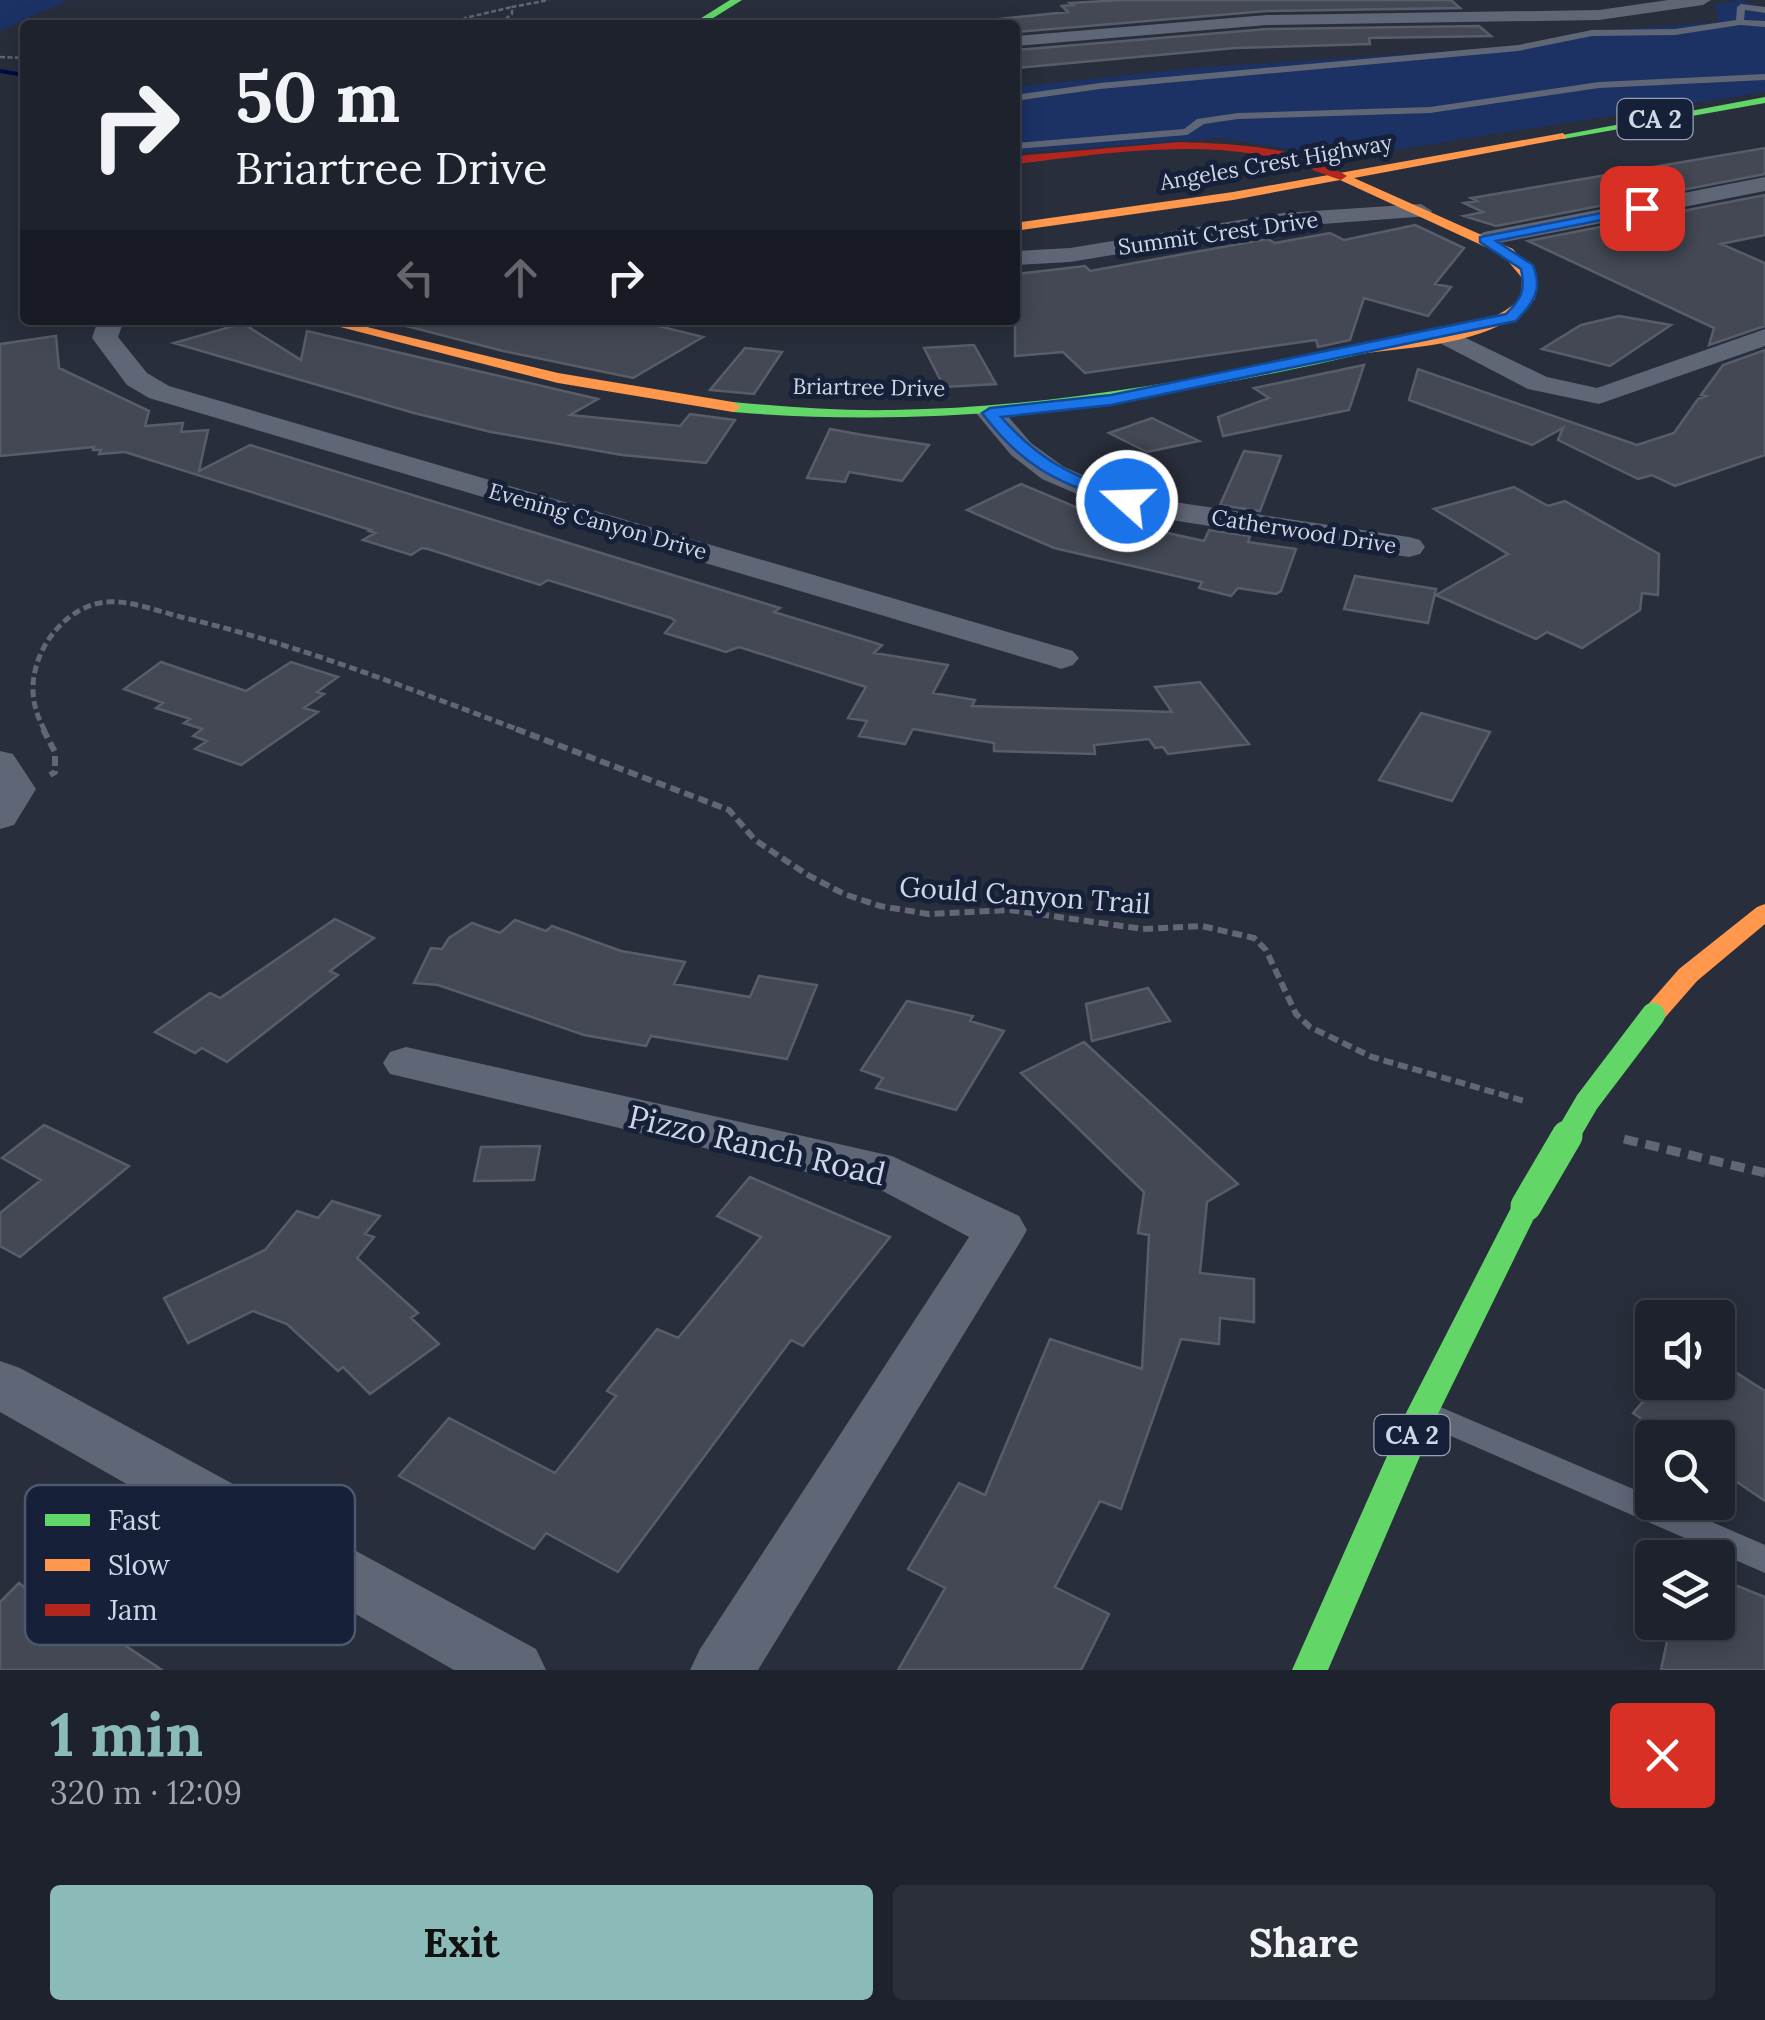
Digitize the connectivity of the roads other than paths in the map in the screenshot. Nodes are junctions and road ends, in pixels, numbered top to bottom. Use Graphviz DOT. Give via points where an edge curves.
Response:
graph roads {
  1 [pos="737,0"];
  2 [pos="1703,0"];
  3 [pos="1765,10"];
  4 [pos="703,20"];
  5 [pos="1740,22"];
  6 [pos="1765,24"];
  7 [pos="1020,42"];
  8 [pos="1765,77"];
  9 [pos="1020,97"];
  10 [pos="1765,103"];
  11 [pos="1020,146"];
  12 [pos="1020,160"];
  13 [pos="1340,176"];
  14 [pos="1765,184"];
  15 [pos="1732,190"];
  16 [pos="1765,203"];
  17 [pos="1421,210"];
  18 [pos="1020,226"];
  19 [pos="1484,240"];
  20 [pos="1020,258"];
  21 [pos="109,325"];
  22 [pos="340,325"];
  23 [pos="1443,334"];
  24 [pos="1765,336"];
  25 [pos="990,413"];
  26 [pos="1409,548"];
  27 [pos="1061,658"];
  28 [pos="1765,912"];
  29 [pos="406,1063"];
  30 [pos="0,1384"];
  31 [pos="1423,1412"];
  32 [pos="182,1485"];
  33 [pos="1765,1558"];
  34 [pos="355,1582"];
  35 [pos="514,1670"];
  36 [pos="722,1670"];
  37 [pos="1310,1670"];
  1 -- 4 [label="street"];
  2 -- 7 [label="street" via="1599,15 1267,20"];
  3 -- 5 [label="lane" via="1740,7"];
  5 -- 6 [label="lane"];
  5 -- 9 [label="lane"];
  8 -- 11 [label="lane" via="1599,85 1430,110 1238,116 1201,120 1187,132"];
  10 -- 13 [label="street, Angeles Crest Highway / CA 2"];
  12 -- 13 [label="street, Briartree Drive" via="1216,144 1296,156"];
  13 -- 17 [label="street, Briartree Drive"];
  13 -- 18 [label="street, Angeles Crest Highway / CA 2"];
  14 -- 15 [label="street"];
  15 -- 16 [label="street"];
  15 -- 19 [label="street"];
  17 -- 19 [label="street, Briartree Drive"];
  17 -- 20 [label="street, Summit Crest Drive" via="1283,220"];
  19 -- 23 [label="street, Briartree Drive" via="1528,268 1527,301 1510,318"];
  21 -- 27 [label="street, Evening Canyon Drive" via="105,338 138,379 160,392"];
  22 -- 25 [label="street, Briartree Drive" via="589,386 700,403 802,413"];
  23 -- 24 [label="street" via="1538,385 1598,396"];
  23 -- 25 [label="street, Briartree Drive" via="1111,400"];
  25 -- 26 [label="street, Catherwood Drive" via="1021,449 1054,473 1102,494 1152,508"];
  28 -- 31 [label="street, CA 2, bridge" via="1688,975 1587,1102 1526,1206"];
  29 -- 36 [label="street, Pizzo Ranch Road" via="892,1174 1001,1230"];
  30 -- 32 [label="street"];
  31 -- 33 [label="lane"];
  31 -- 37 [label="street, CA 2"];
  34 -- 35 [label="street"];
}
